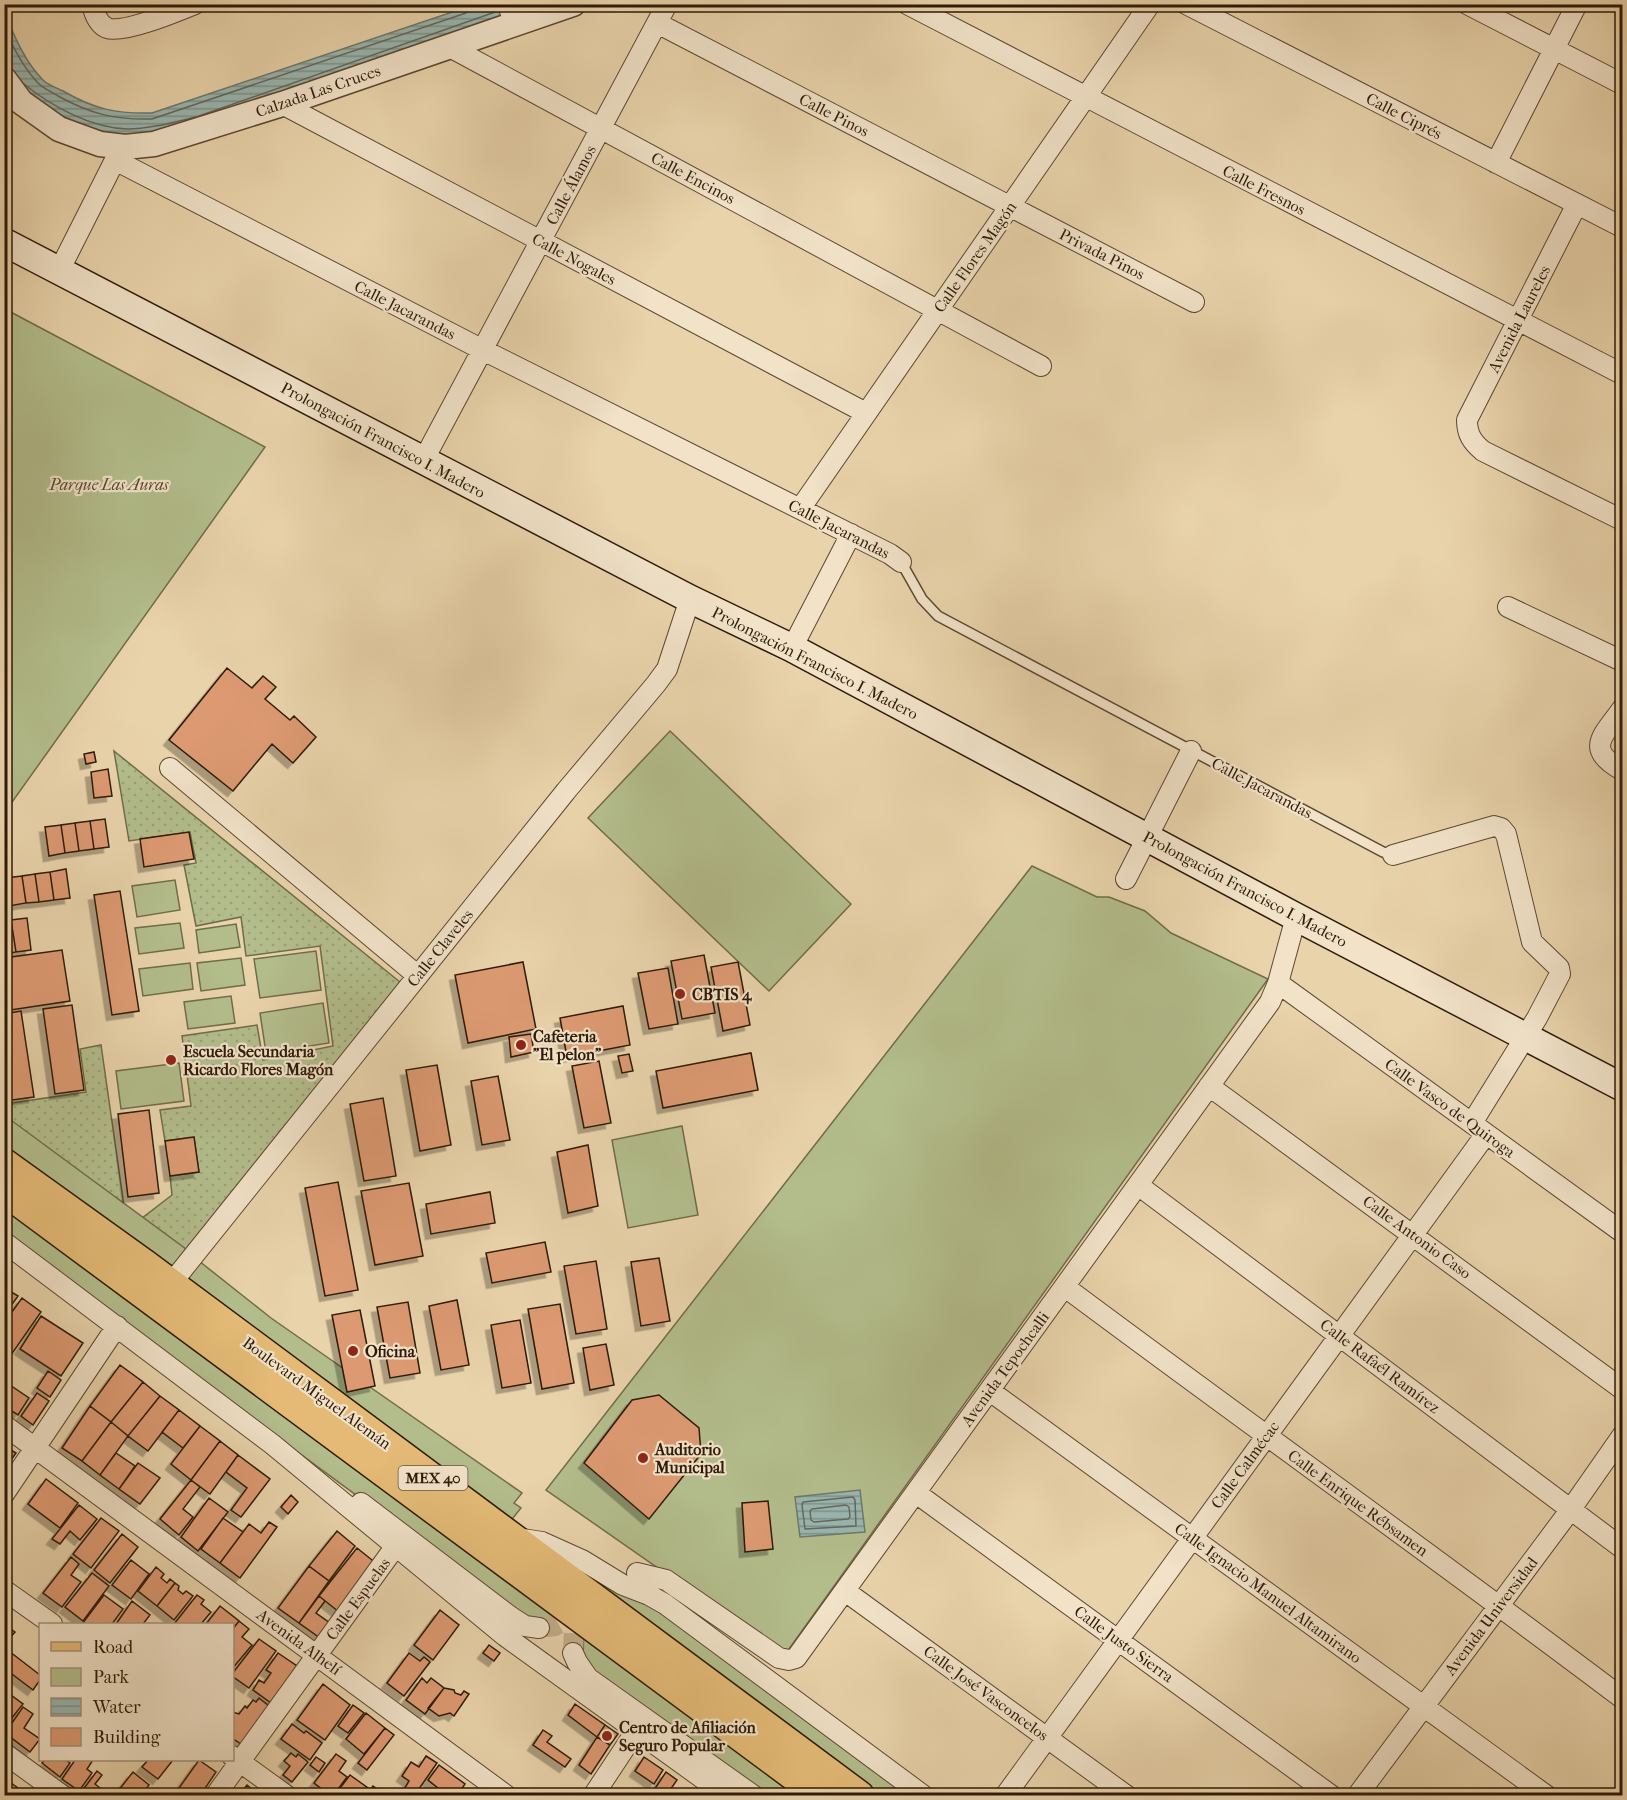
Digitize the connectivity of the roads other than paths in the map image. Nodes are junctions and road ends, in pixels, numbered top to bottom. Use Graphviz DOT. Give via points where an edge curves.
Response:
graph roads {
  1 [pos="92,4"];
  2 [pos="195,4"];
  3 [pos="573,4"];
  4 [pos="667,4"];
  5 [pos="907,4"];
  6 [pos="1150,4"];
  7 [pos="1186,4"];
  8 [pos="1467,4"];
  9 [pos="1577,4"];
  10 [pos="511,14"];
  11 [pos="657,23"];
  12 [pos="448,46"];
  13 [pos="1554,49"];
  14 [pos="4,79"];
  15 [pos="1623,84"];
  16 [pos="1086,97"];
  17 [pos="13,98"];
  18 [pos="282,104"];
  19 [pos="601,129"];
  20 [pos="120,154"];
  21 [pos="1496,163"];
  22 [pos="1577,204"];
  23 [pos="1010,207"];
  24 [pos="1623,227"];
  25 [pos="541,241"];
  26 [pos="4,242"];
  27 [pos="59,271"];
  28 [pos="1194,302"];
  29 [pos="938,310"];
  30 [pos="1518,321"];
  31 [pos="483,350"];
  32 [pos="1041,366"];
  33 [pos="1623,374"];
  34 [pos="866,413"];
  35 [pos="423,461"];
  36 [pos="800,509"];
  37 [pos="1623,520"];
  38 [pos="851,534"];
  39 [pos="901,562"];
  40 [pos="690,599"];
  41 [pos="1509,608"];
  42 [pos="792,648"];
  43 [pos="1623,661"];
  44 [pos="1623,709"];
  45 [pos="1191,751"];
  46 [pos="170,768"];
  47 [pos="1623,770"];
  48 [pos="1148,838"];
  49 [pos="1393,855"];
  50 [pos="1126,879"];
  51 [pos="1296,917"];
  52 [pos="1559,968"];
  53 [pos="418,976"];
  54 [pos="1278,984"];
  55 [pos="1525,1036"];
  56 [pos="1209,1086"];
  57 [pos="1623,1087"];
  58 [pos="1479,1129"];
  59 [pos="4,1164"];
  60 [pos="1138,1185"];
  61 [pos="4,1190"];
  62 [pos="1623,1232"];
  63 [pos="1413,1234"];
  64 [pos="4,1242"];
  65 [pos="1065,1287"];
  66 [pos="175,1288"];
  67 [pos="117,1326"];
  68 [pos="1339,1336"];
  69 [pos="1623,1389"];
  70 [pos="990,1391"];
  71 [pos="4,1425"];
  72 [pos="1623,1436"];
  73 [pos="1266,1437"];
  74 [pos="272,1444"];
  75 [pos="35,1448"];
  76 [pos="916,1493"];
  77 [pos="4,1494"];
  78 [pos="1570,1509"];
  79 [pos="513,1538"];
  80 [pos="1192,1538"];
  81 [pos="395,1547"];
  82 [pos="1623,1548"];
  83 [pos="637,1573"];
  84 [pos="4,1590"];
  85 [pos="845,1591"];
  86 [pos="1499,1605"];
  87 [pos="51,1623"];
  88 [pos="539,1628"];
  89 [pos="1118,1640"];
  90 [pos="573,1653"];
  91 [pos="317,1656"];
  92 [pos="1623,1698"];
  93 [pos="1424,1706"];
  94 [pos="636,1731"];
  95 [pos="1047,1737"];
  96 [pos="4,1752"];
  97 [pos="236,1759"];
  98 [pos="63,1796"];
  99 [pos="214,1796"];
  100 [pos="286,1796"];
  101 [pos="507,1796"];
  102 [pos="593,1796"];
  103 [pos="727,1796"];
  104 [pos="754,1796"];
  105 [pos="822,1796"];
  106 [pos="859,1796"];
  107 [pos="924,1796"];
  108 [pos="1005,1796"];
  109 [pos="1127,1796"];
  110 [pos="1332,1796"];
  111 [pos="1357,1796"];
  112 [pos="1547,1796"];
  1 -- 2 [label="street" via="101,23 108,28 134,26"];
  3 -- 10 [label="street, Calzada Las Cruces"];
  4 -- 11 [label="street, Calle Álamos"];
  5 -- 16 [label="street, Calle Fresnos"];
  6 -- 16 [label="street, Calle Flores Magón"];
  7 -- 21 [label="street, Calle Ciprés"];
  8 -- 13 [label="street"];
  9 -- 13 [label="street"];
  10 -- 12 [label="street, Calzada Las Cruces"];
  11 -- 19 [label="street, Calle Álamos"];
  11 -- 23 [label="street, Calle Pinos"];
  12 -- 18 [label="street, Calzada Las Cruces"];
  12 -- 19 [label="street, Calle Encinos"];
  13 -- 15 [label="street"];
  13 -- 21 [label="street"];
  14 -- 17 [label="street, Calzada Las Cruces"];
  16 -- 23 [label="street, Calle Flores Magón"];
  16 -- 30 [label="street, Calle Fresnos"];
  17 -- 20 [label="street, Calzada Las Cruces" via="59,129"];
  18 -- 20 [label="street, Calzada Las Cruces"];
  18 -- 25 [label="street, Calle Nogales"];
  19 -- 25 [label="street, Calle Álamos"];
  19 -- 29 [label="street, Calle Encinos"];
  20 -- 27 [label="street"];
  20 -- 31 [label="street, Calle Jacarandas"];
  21 -- 22 [label="street, Calle Ciprés"];
  22 -- 24 [label="street, Calle Ciprés"];
  22 -- 30 [label="street, Avenida Laureles"];
  23 -- 28 [label="street, Privada Pinos"];
  23 -- 29 [label="street, Calle Flores Magón"];
  25 -- 31 [label="street, Calle Álamos"];
  25 -- 34 [label="street, Calle Nogales"];
  26 -- 27 [label="main road, Prolongación Francisco I. Madero"];
  27 -- 35 [label="main road, Prolongación Francisco I. Madero"];
  29 -- 32 [label="street, Calle Encinos"];
  29 -- 34 [label="street, Calle Flores Magón"];
  30 -- 33 [label="street, Calle Fresnos"];
  30 -- 37 [label="street, Avenida Laureles" via="1467,420 1469,436 1483,451"];
  31 -- 35 [label="street, Calle Álamos"];
  31 -- 36 [label="street, Calle Jacarandas"];
  34 -- 36 [label="street, Calle Flores Magón"];
  35 -- 40 [label="main road, Prolongación Francisco I. Madero"];
  36 -- 38 [label="street, Calle Jacarandas"];
  38 -- 39 [label="street, Calle Jacarandas"];
  38 -- 42 [label="street"];
  39 -- 45 [label="lane, Calle Jacarandas" via="922,599 938,616"];
  40 -- 42 [label="main road, Prolongación Francisco I. Madero"];
  40 -- 53 [label="street, Calle Claveles" via="667,669 657,684"];
  41 -- 43 [label="street"];
  42 -- 48 [label="main road, Prolongación Francisco I. Madero"];
  44 -- 47 [label="street" via="1601,740 1606,761"];
  45 -- 48 [label="street"];
  45 -- 49 [label="lane, Calle Jacarandas"];
  46 -- 53 [label="street"];
  48 -- 50 [label="street"];
  48 -- 51 [label="main road, Prolongación Francisco I. Madero"];
  49 -- 52 [label="street, Calle Jacarandas" via="1494,826 1501,828 1506,834 1532,942"];
  51 -- 54 [label="street, Avenida Tepochcalli"];
  51 -- 55 [label="main road, Prolongación Francisco I. Madero"];
  52 -- 55 [label="street, Calle Calmécac" via="1560,974"];
  53 -- 66 [label="street, Calle Claveles" via="178,1275"];
  54 -- 56 [label="street, Avenida Tepochcalli" via="1270,1002"];
  54 -- 58 [label="street, Calle Vasco de Quiroga"];
  55 -- 57 [label="main road, Prolongación Francisco I. Madero"];
  55 -- 58 [label="street, Calle Calmécac"];
  56 -- 60 [label="street, Avenida Tepochcalli"];
  56 -- 63 [label="street, Calle Antonio Caso"];
  58 -- 62 [label="street, Calle Vasco de Quiroga"];
  58 -- 63 [label="street, Calle Calmécac"];
  59 -- 66 [label="main road, Boulevard Miguel Alemán / MEX 40"];
  60 -- 65 [label="street, Avenida Tepochcalli"];
  60 -- 68 [label="street, Calle Rafaél Ramírez"];
  61 -- 105 [label="main road, Boulevard Miguel Alemán / MEX 40"];
  63 -- 68 [label="street, Calle Calmécac"];
  63 -- 69 [label="street, Calle Antonio Caso"];
  64 -- 67 [label="street"];
  65 -- 70 [label="street, Avenida Tepochcalli"];
  65 -- 73 [label="street, Calle Enrique Rébsamen"];
  66 -- 79 [label="main road, Boulevard Miguel Alemán / MEX 40"];
  67 -- 74 [label="street"];
  67 -- 75 [label="street"];
  68 -- 73 [label="street, Calle Calmécac"];
  68 -- 78 [label="street, Calle Rafaél Ramírez"];
  70 -- 76 [label="street, Avenida Tepochcalli"];
  70 -- 80 [label="street, Calle Ignacio Manuel Altamirano"];
  71 -- 75 [label="street, Avenida Alhelí"];
  72 -- 78 [label="street, Avenida Universidad"];
  73 -- 80 [label="street, Calle Calmécac"];
  73 -- 86 [label="street, Calle Enrique Rébsamen"];
  74 -- 81 [label="street"];
  74 -- 88 [label="street" via="365,1506 511,1617 525,1626"];
  75 -- 77 [label="street"];
  75 -- 91 [label="street, Avenida Alhelí"];
  76 -- 85 [label="street, Avenida Tepochcalli"];
  76 -- 89 [label="street, Calle Justo Sierra"];
  78 -- 82 [label="street, Calle Rafaél Ramírez"];
  78 -- 86 [label="street, Avenida Universidad"];
  79 -- 106 [label="main road, Boulevard Miguel Alemán / MEX 40"];
  79 -- 107 [label="street" via="542,1542 665,1604"];
  80 -- 89 [label="street, Calle Calmécac"];
  80 -- 93 [label="street, Calle Ignacio Manuel Altamirano"];
  81 -- 91 [label="street, Calle Espuelas"];
  81 -- 94 [label="street"];
  83 -- 85 [label="street, Avenida Tepochcalli" via="666,1580 779,1658 789,1660 796,1658"];
  84 -- 87 [label="street"];
  85 -- 95 [label="street, Calle José Vasconcelos"];
  86 -- 92 [label="street, Calle Enrique Rébsamen"];
  86 -- 93 [label="street, Avenida Universidad"];
  89 -- 95 [label="street, Calle Calmécac"];
  89 -- 110 [label="street, Calle Justo Sierra"];
  90 -- 104 [label="street" via="588,1678"];
  91 -- 97 [label="street, Calle Espuelas"];
  91 -- 101 [label="street, Avenida Alhelí"];
  93 -- 111 [label="street, Avenida Universidad"];
  93 -- 112 [label="street, Calle Ignacio Manuel Altamirano"];
  94 -- 102 [label="street"];
  94 -- 103 [label="street"];
  95 -- 108 [label="street, Calle Calmécac"];
  95 -- 109 [label="street, Calle José Vasconcelos"];
  96 -- 98 [label="street"];
  97 -- 99 [label="street, Calle Espuelas"];
  97 -- 100 [label="street"];
}
